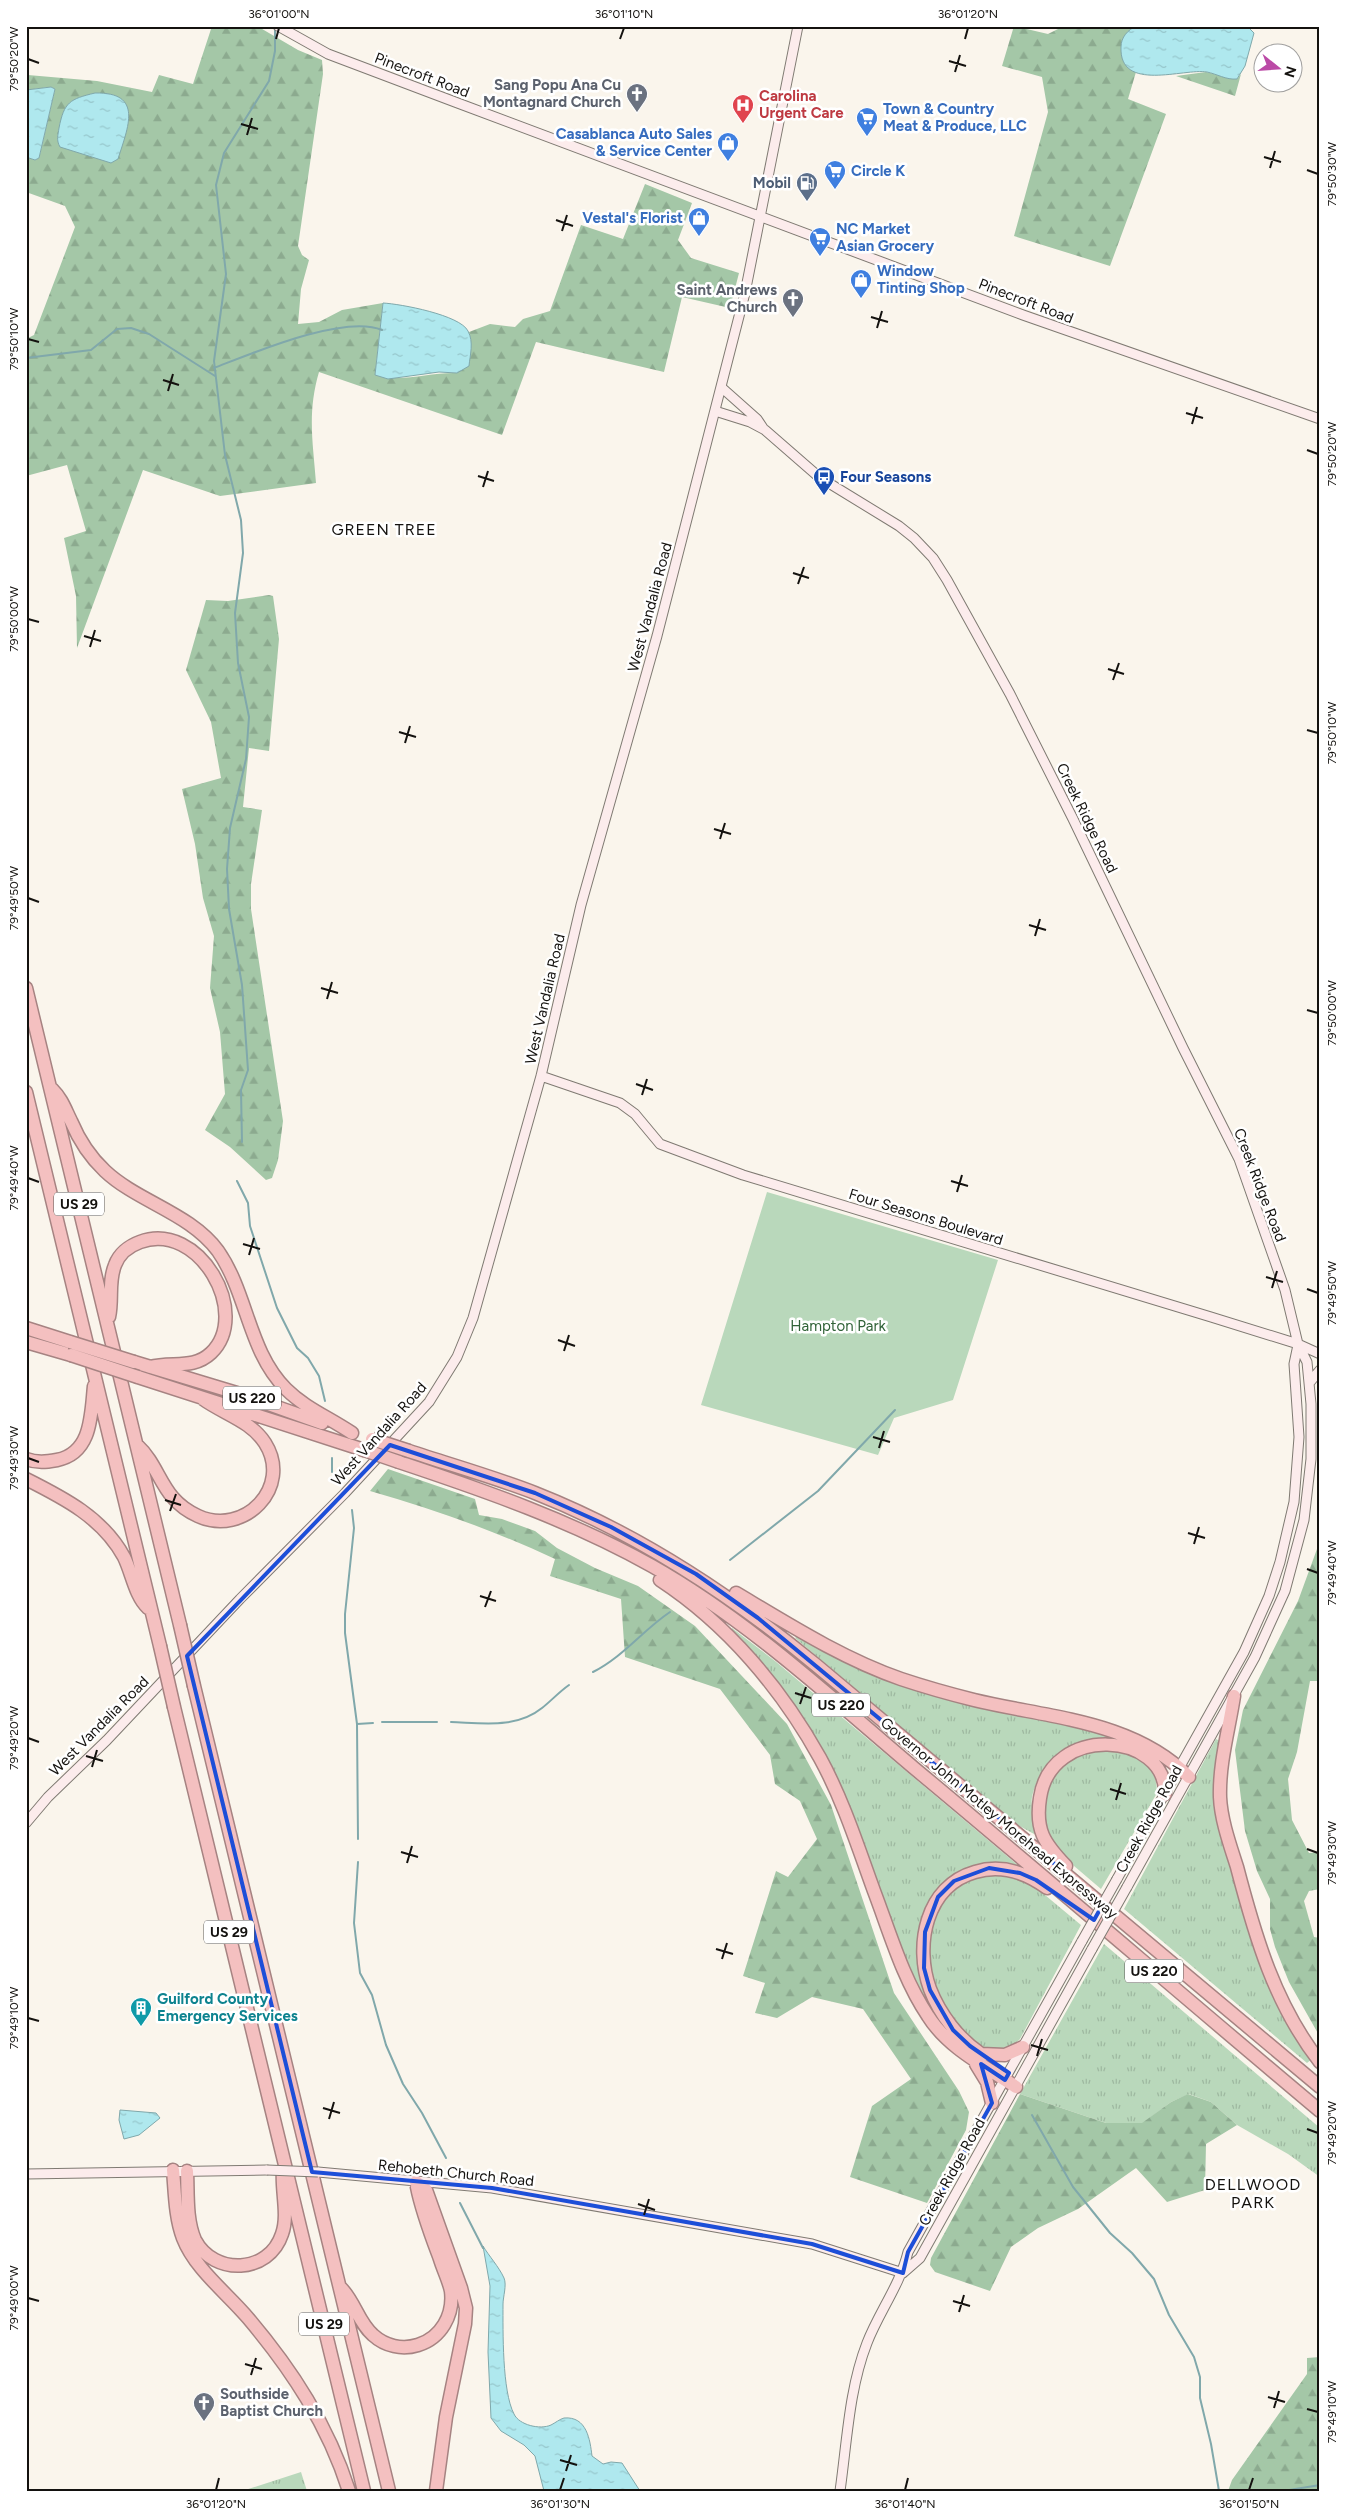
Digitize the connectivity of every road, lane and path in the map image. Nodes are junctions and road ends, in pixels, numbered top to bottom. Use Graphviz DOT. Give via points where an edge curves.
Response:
graph roads {
  1 [pos="278,26"];
  2 [pos="798,26"];
  3 [pos="761,216"];
  4 [pos="721,387"];
  5 [pos="715,411"];
  6 [pos="1320,419"];
  7 [pos="765,430"];
  8 [pos="26,988"];
  9 [pos="541,1076"];
  10 [pos="50,1086"];
  11 [pos="26,1092"];
  12 [pos="108,1322"];
  13 [pos="26,1328"];
  14 [pos="26,1342"];
  15 [pos="1298,1344"];
  16 [pos="49,1348"];
  17 [pos="26,1351"];
  18 [pos="1320,1354"];
  19 [pos="150,1367"];
  20 [pos="1320,1370"];
  21 [pos="95,1379"];
  22 [pos="1310,1382"];
  23 [pos="204,1399"];
  24 [pos="352,1433"];
  25 [pos="137,1445"];
  26 [pos="26,1459"];
  27 [pos="26,1479"];
  28 [pos="589,1533"];
  29 [pos="696,1574"];
  30 [pos="152,1611"];
  31 [pos="1234,1696"];
  32 [pos="1179,1767"];
  33 [pos="1189,1777"];
  34 [pos="1165,1794"];
  35 [pos="26,1822"];
  36 [pos="1083,1887"];
  37 [pos="1074,1904"];
  38 [pos="1023,2047"];
  39 [pos="975,2055"];
  40 [pos="1320,2062"];
  41 [pos="1012,2080"];
  42 [pos="1320,2087"];
  43 [pos="992,2103"];
  44 [pos="1320,2110"];
  45 [pos="284,2157"];
  46 [pos="174,2170"];
  47 [pos="187,2171"];
  48 [pos="26,2174"];
  49 [pos="416,2182"];
  50 [pos="904,2272"];
  51 [pos="340,2286"];
  52 [pos="349,2491"];
  53 [pos="364,2491"];
  54 [pos="389,2491"];
  55 [pos="436,2491"];
  56 [pos="840,2491"];
  1 -- 3 [label="main road, Pinecroft Road" via="328,54"];
  2 -- 3 [label="main road, West Vandalia Road"];
  3 -- 4 [label="main road, West Vandalia Road"];
  3 -- 6 [label="main road, Pinecroft Road" via="1136,356"];
  4 -- 5 [label="main road, West Vandalia Road"];
  4 -- 7 [label="main road"];
  5 -- 7 [label="main road, Creek Ridge Road"];
  5 -- 9 [label="main road, West Vandalia Road" via="581,906"];
  7 -- 15 [label="main road, Creek Ridge Road" via="819,477 914,538 933,558 947,580 1010,694 1239,1159 1285,1290"];
  8 -- 10 [label="highway, US 29"];
  9 -- 15 [label="main road, Four Seasons Boulevard" via="620,1103 635,1114 660,1144 681,1153 772,1184"];
  9 -- 35 [label="main road, West Vandalia Road" via="473,1318 444,1382 345,1493"];
  10 -- 12 [label="highway, US 29"];
  10 -- 24 [label="highway" via="62,1099 94,1161 124,1186 194,1228 218,1251 238,1291 262,1357 279,1382 301,1403"];
  11 -- 21 [label="highway, US 29"];
  12 -- 19 [label="highway" via="112,1306 110,1280 115,1263 125,1250 136,1243 150,1238 170,1239 187,1246 206,1265 224,1300 224,1328 218,1345 210,1354 191,1364 163,1363"];
  12 -- 25 [label="highway, US 29"];
  13 -- 19 [label="highway, Governor John Motley Morehead Expressway / US 220, bridge"];
  14 -- 16 [label="highway, Governor John Motley Morehead Expressway / US 220"];
  15 -- 18 [label="main road, Four Seasons Boulevard"];
  15 -- 22 [label="main road, Creek Ridge Road" via="1307,1362"];
  15 -- 32 [label="main road, Creek Ridge Road" via="1294,1364 1298,1402 1297,1469 1289,1529 1280,1562 1244,1652"];
  16 -- 17 [label="highway"];
  16 -- 23 [label="highway, Governor John Motley Morehead Expressway / US 220, bridge"];
  19 -- 24 [label="highway, Governor John Motley Morehead Expressway / US 220"];
  20 -- 22 [label="main road"];
  21 -- 26 [label="highway" via="91,1421 82,1445 64,1458 44,1463"];
  21 -- 30 [label="highway, US 29"];
  22 -- 31 [label="main road, Creek Ridge Road" via="1312,1459 1298,1547 1272,1625"];
  23 -- 25 [label="highway" via="244,1423 264,1441 269,1451 274,1470 272,1482 265,1499 253,1512 228,1521 198,1516 174,1499 156,1474 149,1456"];
  23 -- 28 [label="highway, Governor John Motley Morehead Expressway / US 220, bridge" via="524,1505"];
  24 -- 29 [label="highway, Governor John Motley Morehead Expressway / US 220, bridge" via="535,1493 640,1542"];
  25 -- 51 [label="highway, US 29, bridge"];
  27 -- 30 [label="highway" via="64,1498 98,1523 123,1556 141,1602"];
  28 -- 37 [label="highway, Governor John Motley Morehead Expressway / US 220" via="674,1579 748,1629 853,1714"];
  28 -- 39 [label="highway" via="702,1610 742,1649 776,1690 820,1759 849,1824 911,1987 928,2017 944,2035"];
  29 -- 32 [label="highway" via="716,1580 782,1620 900,1679 974,1700 1079,1720 1157,1750"];
  29 -- 36 [label="highway, Governor John Motley Morehead Expressway / US 220" via="782,1636"];
  30 -- 45 [label="highway, US 29, bridge"];
  31 -- 33 [label="main road, Creek Ridge Road"];
  31 -- 40 [label="highway" via="1221,1777 1220,1798 1227,1833 1249,1917 1266,1966 1287,2010"];
  32 -- 33 [label="highway"];
  32 -- 34 [label="main road, Creek Ridge Road"];
  33 -- 41 [label="main road, Creek Ridge Road, bridge" via="1092,1949"];
  34 -- 36 [label="highway" via="1163,1778 1153,1761 1128,1748 1107,1744 1089,1746 1064,1756 1054,1765 1042,1786 1038,1819 1040,1832"];
  34 -- 38 [label="main road, Creek Ridge Road, bridge"];
  36 -- 42 [label="highway, Governor John Motley Morehead Expressway / US 220"];
  37 -- 39 [label="highway" via="1020,1872 989,1868 954,1881 938,1897 925,1932 924,1968 930,1990 954,2030"];
  37 -- 44 [label="highway, Governor John Motley Morehead Expressway / US 220"];
  38 -- 39 [label="highway" via="1004,2055"];
  38 -- 41 [label="main road, Creek Ridge Road"];
  39 -- 41 [label="highway"];
  39 -- 43 [label="highway"];
  41 -- 43 [label="main road, Creek Ridge Road"];
  41 -- 50 [label="main road, Creek Ridge Road" via="920,2258"];
  43 -- 50 [label="main road, Creek Ridge Road" via="908,2252"];
  45 -- 47 [label="highway" via="282,2235 270,2254 246,2266 221,2263 196,2242 190,2222"];
  45 -- 53 [label="highway, US 29"];
  46 -- 47 [label="main road, Rehobeth Church Road"];
  46 -- 48 [label="main road, Rehobeth Church Road"];
  46 -- 52 [label="highway" via="180,2228 189,2251 298,2382 330,2441"];
  47 -- 49 [label="main road, Rehobeth Church Road, bridge" via="267,2170"];
  49 -- 50 [label="main road, Rehobeth Church Road" via="492,2188 812,2244"];
  49 -- 51 [label="highway" via="422,2209 451,2291 446,2323 438,2334 427,2342 403,2348 383,2342 366,2328 351,2298"];
  49 -- 55 [label="highway" via="426,2190 466,2308"];
  50 -- 56 [label="main road, Creek Ridge Road" via="867,2343 856,2378"];
  51 -- 54 [label="highway, US 29"];
}
